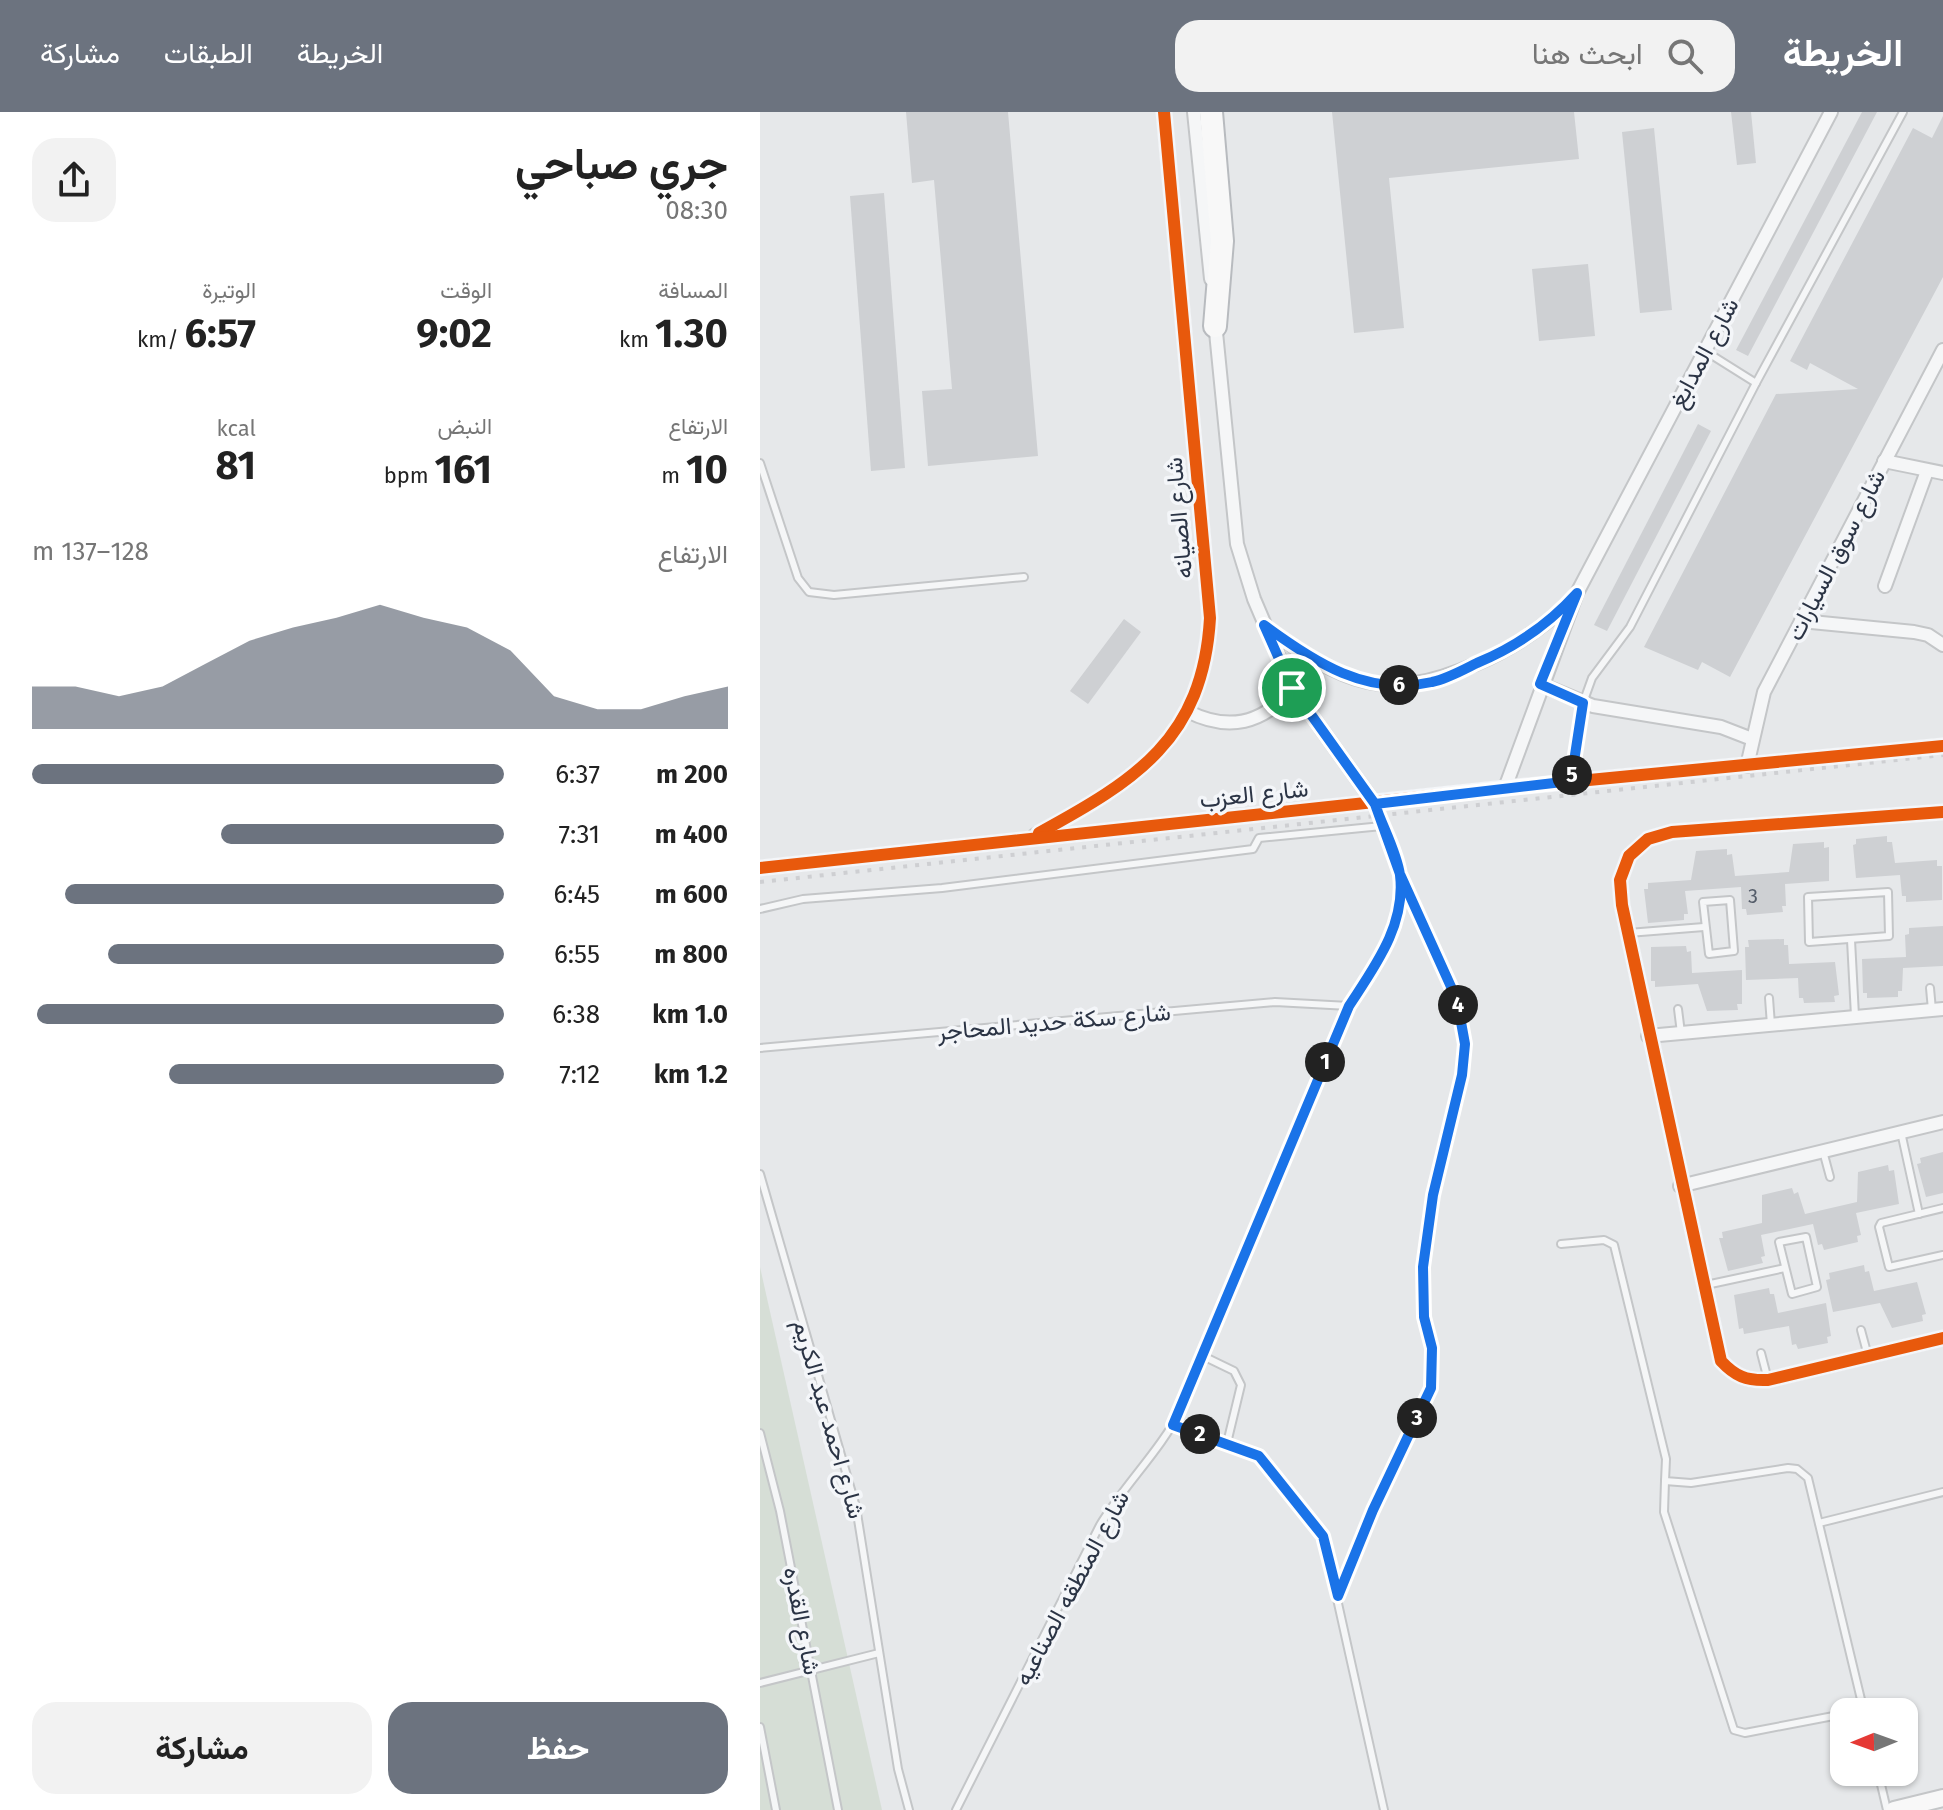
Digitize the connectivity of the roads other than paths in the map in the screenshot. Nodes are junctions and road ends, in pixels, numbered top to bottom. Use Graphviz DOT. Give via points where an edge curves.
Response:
graph roads {
  1 [pos="1164,112"];
  2 [pos="1194,112"];
  3 [pos="1211,112"];
  4 [pos="1831,112"];
  5 [pos="1903,112"];
  6 [pos="1215,326"];
  7 [pos="1943,350"];
  8 [pos="1705,351"];
  9 [pos="1756,383"];
  10 [pos="1884,461"];
  11 [pos="760,463"];
  12 [pos="1927,471"];
  13 [pos="1943,473"];
  14 [pos="1024,577"];
  15 [pos="1885,586"];
  16 [pos="1577,593"];
  17 [pos="1801,621"];
  18 [pos="1264,625"];
  19 [pos="1943,645"];
  20 [pos="1540,684"];
  21 [pos="1292,688"];
  22 [pos="1583,703"];
  23 [pos="1187,711"];
  24 [pos="1752,739"];
  25 [pos="1943,746"];
  26 [pos="1747,766"];
  27 [pos="1571,781"];
  28 [pos="1505,788"];
  29 [pos="1375,804"];
  30 [pos="1943,812"];
  31 [pos="1382,826"];
  32 [pos="1030,838"];
  33 [pos="760,868"];
  34 [pos="1400,874"];
  35 [pos="760,909"];
  36 [pos="1704,927"];
  37 [pos="1628,933"];
  38 [pos="1851,940"];
  39 [pos="1930,988"];
  40 [pos="1769,998"];
  41 [pos="1349,1006"];
  42 [pos="1678,1009"];
  43 [pos="1938,1010"];
  44 [pos="1855,1017"];
  45 [pos="1771,1025"];
  46 [pos="1681,1033"];
  47 [pos="1648,1036"];
  48 [pos="760,1048"];
  49 [pos="1943,1122"];
  50 [pos="1901,1132"];
  51 [pos="1823,1151"];
  52 [pos="760,1174"];
  53 [pos="1830,1177"];
  54 [pos="1680,1186"];
  55 [pos="1943,1208"];
  56 [pos="1919,1214"];
  57 [pos="771,1218"];
  58 [pos="760,1221"];
  59 [pos="1561,1244"];
  60 [pos="1943,1255"];
  61 [pos="1785,1268"];
  62 [pos="1702,1286"];
  63 [pos="1861,1330"];
  64 [pos="1943,1338"];
  65 [pos="1761,1353"];
  66 [pos="1203,1356"];
  67 [pos="1868,1356"];
  68 [pos="1768,1380"];
  69 [pos="1173,1425"];
  70 [pos="760,1433"];
  71 [pos="1227,1443"];
  72 [pos="1665,1481"];
  73 [pos="1943,1492"];
  74 [pos="1819,1523"];
  75 [pos="1338,1596"];
  76 [pos="879,1653"];
  77 [pos="812,1670"];
  78 [pos="760,1683"];
  79 [pos="1861,1698"];
  80 [pos="1830,1717"];
  81 [pos="760,1727"];
  82 [pos="1881,1786"];
  83 [pos="1943,1798"];
  84 [pos="776,1810"];
  85 [pos="838,1810"];
  86 [pos="909,1810"];
  87 [pos="956,1810"];
  88 [pos="1384,1810"];
  89 [pos="1887,1810"];
  90 [pos="1894,1810"];
  1 -- 23 [label="street, شارع الصيانه" via="1210,618 1203,666"];
  2 -- 6 [label="street"];
  3 -- 6 [label="highway" via="1222,241"];
  4 -- 8 [label="street, شارع المدابغ"];
  5 -- 9 [label="lane"];
  6 -- 18 [label="street" via="1237,544"];
  7 -- 10 [label="street, شارع سوق السيارات"];
  8 -- 9 [label="lane"];
  8 -- 16 [label="street, شارع المدابغ"];
  9 -- 22 [label="lane" via="1630,627 1603,659"];
  10 -- 12 [label="street"];
  10 -- 17 [label="street, شارع سوق السيارات"];
  11 -- 14 [label="lane" via="798,578 809,592 834,595"];
  12 -- 13 [label="street"];
  12 -- 15 [label="street"];
  16 -- 18 [label="street, شارع المدابغ" via="1512,647 1420,684 1373,683 1341,674"];
  16 -- 20 [label="street, شارع المدابغ"];
  17 -- 19 [label="street" via="1914,632"];
  17 -- 24 [label="street, شارع سوق السيارات" via="1760,701"];
  18 -- 21 [label="street"];
  20 -- 22 [label="street"];
  20 -- 28 [label="street, شارع المدابغ"];
  21 -- 23 [label="street" via="1263,716 1244,722 1224,724"];
  21 -- 29 [label="street"];
  22 -- 24 [label="street" via="1721,727"];
  22 -- 27 [label="lane"];
  23 -- 32 [label="street, شارع الصيانه" via="1136,775"];
  24 -- 26 [label="street, شارع سوق السيارات"];
  25 -- 26 [label="street, شارع العزب"];
  26 -- 27 [label="street, شارع العزب"];
  27 -- 28 [label="street, شارع العزب"];
  28 -- 29 [label="street, شارع العزب"];
  29 -- 31 [label="lane"];
  29 -- 32 [label="street, شارع العزب"];
  30 -- 37 [label="street" via="1672,832 1648,839 1629,856 1620,880"];
  31 -- 34 [label="lane"];
  31 -- 35 [label="lane" via="1259,838 1253,849 942,888 803,899"];
  32 -- 33 [label="street, شارع العزب"];
  34 -- 41 [label="lane, شارع المنطقه الصناعيه" via="1395,924 1385,951"];
  34 -- 75 [label="lane" via="1457,1000 1465,1044 1423,1267 1431,1388"];
  36 -- 36 [label="lane" via="1703,902 1730,900 1734,951 1707,954"];
  36 -- 37 [label="lane"];
  37 -- 47 [label="street"];
  38 -- 38 [label="lane" via="1809,942 1806,898 1888,892 1889,936"];
  38 -- 44 [label="lane"];
  39 -- 43 [label="lane"];
  40 -- 45 [label="lane"];
  41 -- 48 [label="lane, شارع سكة حديد المحاجر" via="1275,1002"];
  41 -- 66 [label="lane, شارع المنطقه الصناعيه"];
  42 -- 46 [label="lane"];
  43 -- 44 [label="street"];
  44 -- 45 [label="street"];
  45 -- 46 [label="street"];
  46 -- 47 [label="street"];
  47 -- 54 [label="street"];
  49 -- 50 [label="street"];
  50 -- 51 [label="street"];
  50 -- 56 [label="lane"];
  51 -- 53 [label="lane"];
  51 -- 54 [label="street"];
  52 -- 57 [label="lane, شارع احمد عبد الكريم"];
  54 -- 62 [label="street"];
  55 -- 56 [label="lane"];
  56 -- 60 [label="lane" via="1879,1225 1888,1265"];
  57 -- 58 [label="lane"];
  57 -- 76 [label="lane, شارع احمد عبد الكريم" via="856,1507"];
  59 -- 72 [label="lane" via="1604,1240 1614,1245 1666,1459"];
  61 -- 61 [label="lane" via="1779,1242 1806,1237 1817,1287 1791,1293"];
  61 -- 62 [label="lane"];
  62 -- 68 [label="street" via="1721,1361 1750,1381"];
  63 -- 67 [label="lane"];
  64 -- 67 [label="street"];
  65 -- 68 [label="lane"];
  66 -- 69 [label="lane, شارع المنطقه الصناعيه"];
  66 -- 71 [label="lane" via="1234,1371 1241,1385"];
  67 -- 68 [label="street"];
  69 -- 71 [label="lane"];
  69 -- 87 [label="lane, شارع المنطقه الصناعيه" via="1100,1525"];
  70 -- 77 [label="lane, شارع القدره"];
  71 -- 75 [label="lane" via="1259,1456 1300,1504 1323,1536"];
  72 -- 74 [label="lane" via="1691,1483 1797,1469 1808,1478"];
  72 -- 80 [label="lane" via="1664,1512 1734,1730 1745,1733"];
  73 -- 74 [label="lane"];
  74 -- 79 [label="lane"];
  75 -- 88 [label="lane"];
  76 -- 77 [label="lane"];
  76 -- 86 [label="lane, شارع احمد عبد الكريم"];
  77 -- 78 [label="lane"];
  77 -- 85 [label="lane, شارع القدره"];
  81 -- 84 [label="lane"];
  82 -- 89 [label="lane"];
  83 -- 90 [label="street"];
}
